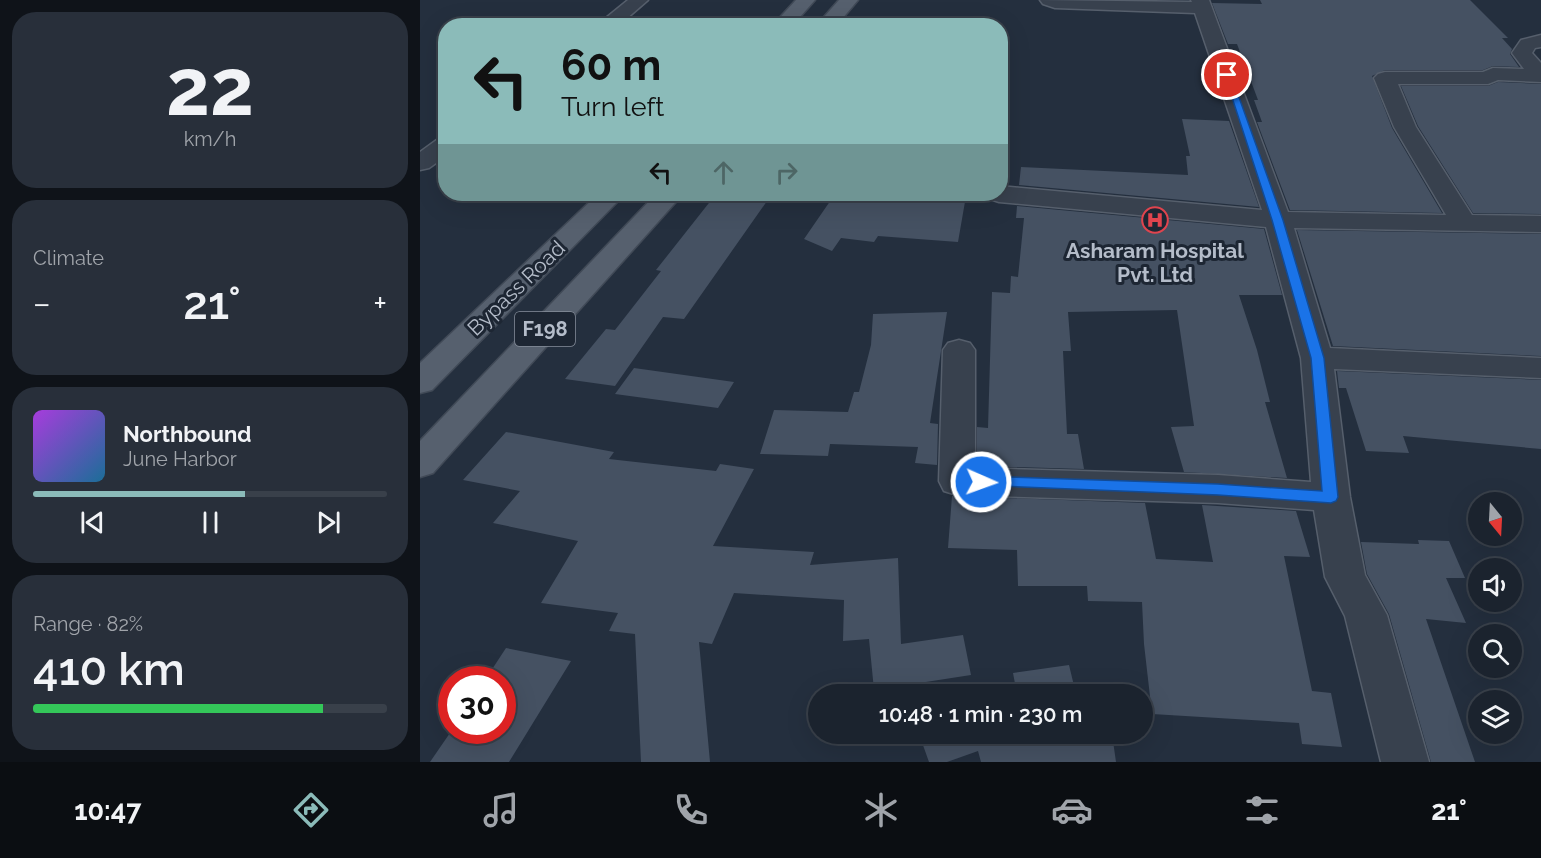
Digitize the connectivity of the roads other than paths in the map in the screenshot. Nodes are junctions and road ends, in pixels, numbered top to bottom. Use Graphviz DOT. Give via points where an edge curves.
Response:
graph roads {
  1 [pos="639,0"];
  2 [pos="806,0"];
  3 [pos="849,0"];
  4 [pos="1049,0"];
  5 [pos="1202,4"];
  6 [pos="615,18"];
  7 [pos="789,18"];
  8 [pos="832,18"];
  9 [pos="1541,41"];
  10 [pos="1541,76"];
  11 [pos="420,137"];
  12 [pos="438,138"];
  13 [pos="438,150"];
  14 [pos="420,163"];
  15 [pos="1008,195"];
  16 [pos="605,201"];
  17 [pos="664,201"];
  18 [pos="1278,220"];
  19 [pos="1464,222"];
  20 [pos="1541,224"];
  21 [pos="959,350"];
  22 [pos="1317,358"];
  23 [pos="1541,368"];
  24 [pos="420,382"];
  25 [pos="420,464"];
  26 [pos="1331,497"];
  27 [pos="1405,762"];
  1 -- 6 [label="street"];
  2 -- 7 [label="main road"];
  3 -- 8 [label="main road"];
  4 -- 5 [label="street"];
  5 -- 18 [label="street"];
  9 -- 10 [label="street" via="1528,44 1522,53"];
  10 -- 19 [label="street" via="1385,78 1405,127"];
  11 -- 12 [label="street"];
  13 -- 14 [label="street"];
  15 -- 18 [label="street"];
  16 -- 24 [label="main road, Bypass Road / F198"];
  17 -- 25 [label="main road, F198"];
  18 -- 19 [label="street"];
  18 -- 22 [label="street"];
  19 -- 20 [label="street"];
  21 -- 26 [label="street" via="957,481 1218,489"];
  22 -- 23 [label="street"];
  22 -- 26 [label="street"];
  26 -- 27 [label="street" via="1345,578 1366,615"];
}
